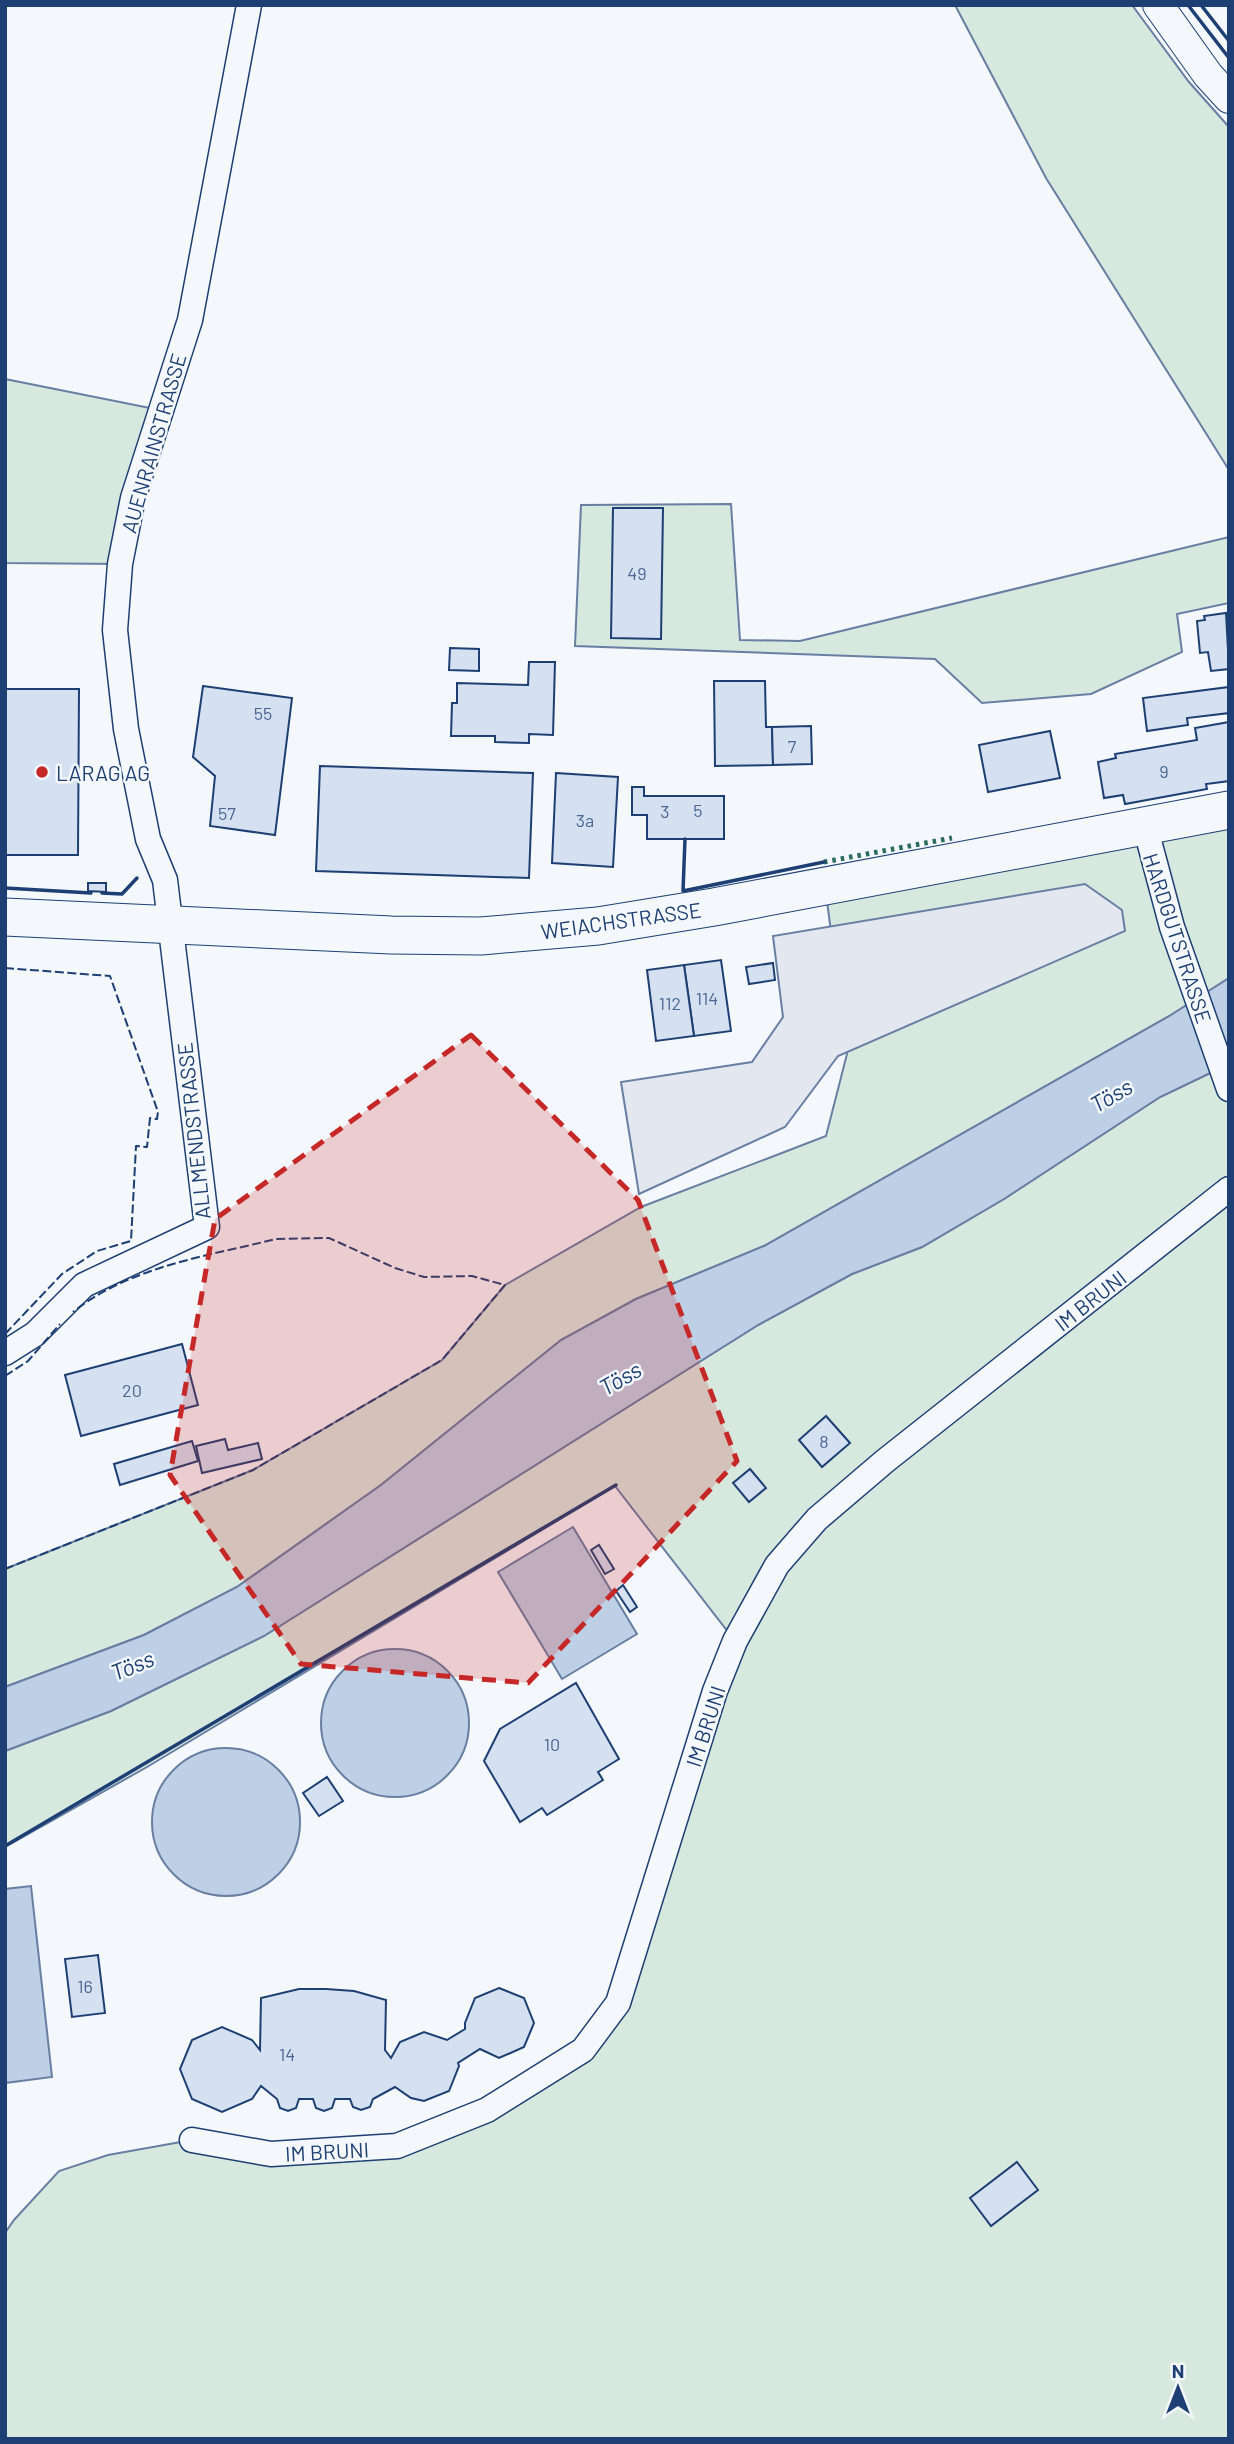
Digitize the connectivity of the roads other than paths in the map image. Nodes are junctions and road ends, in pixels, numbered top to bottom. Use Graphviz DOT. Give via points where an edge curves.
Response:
graph roads {
  1 [pos="248,5"];
  2 [pos="1158,5"];
  3 [pos="1229,99"];
  4 [pos="1229,810"];
  5 [pos="1145,826"];
  6 [pos="5,917"];
  7 [pos="170,923"];
  8 [pos="1229,1089"];
  9 [pos="1229,1189"];
  10 [pos="5,1353"];
  11 [pos="192,2140"];
  1 -- 7 [label="street, AUENRAINSTRASSE" via="190,320 133,498 120,564 115,630 126,729 148,839 165,880"];
  2 -- 3 [label="street"];
  4 -- 5 [label="main road, WEIACHSTRASSE"];
  5 -- 7 [label="main road, WEIACHSTRASSE" via="598,926 481,936"];
  5 -- 8 [label="street, HARDGUTSTRASSE" via="1174,935"];
  6 -- 7 [label="main road, WEIACHSTRASSE"];
  7 -- 10 [label="street, ALLMENDSTRASSE" via="207,1227 84,1285 35,1334"];
  9 -- 11 [label="street, IM BRUNI" via="885,1461 817,1519 777,1565 735,1641 715,1691 618,2003 583,2050 487,2109 397,2147 271,2154"];
}
